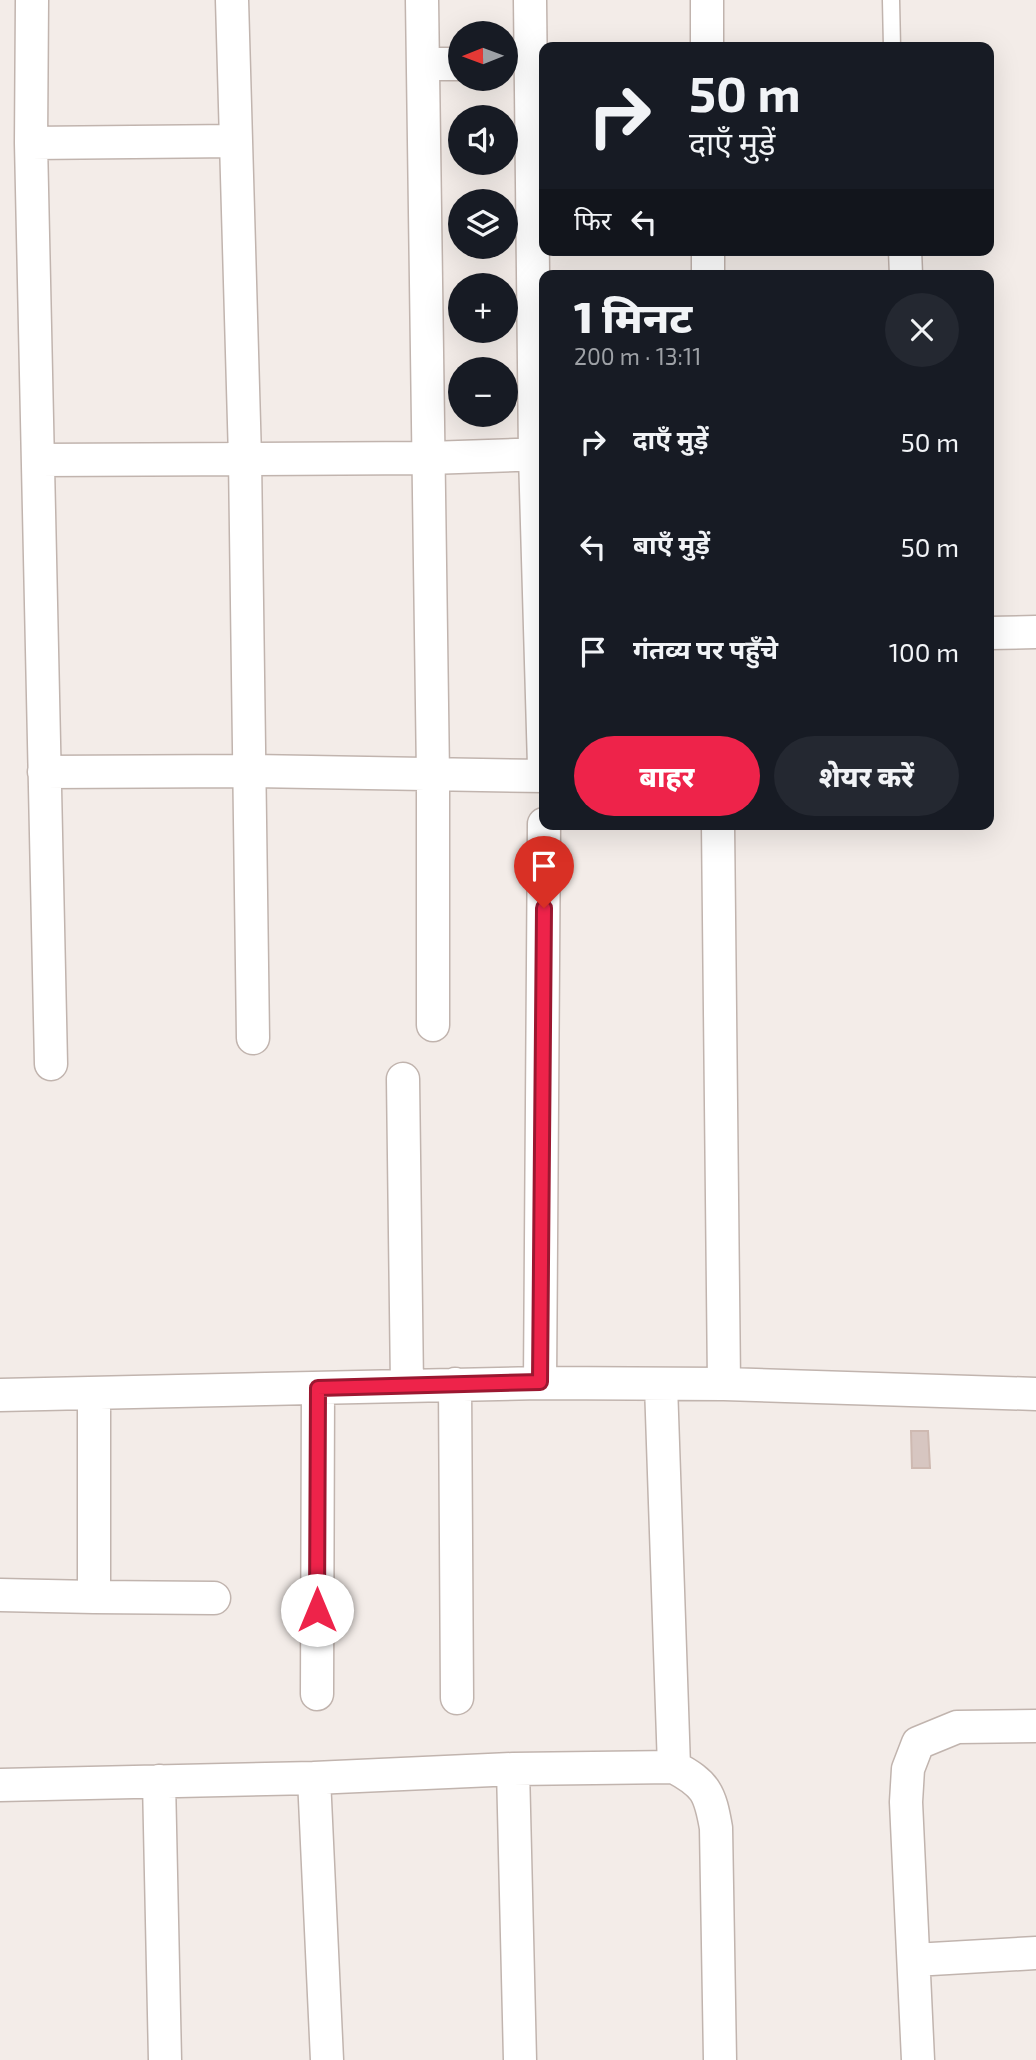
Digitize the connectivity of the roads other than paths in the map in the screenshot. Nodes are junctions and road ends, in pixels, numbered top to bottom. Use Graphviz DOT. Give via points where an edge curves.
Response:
graph roads {
  1 [pos="32,0"];
  2 [pos="232,0"];
  3 [pos="422,0"];
  4 [pos="530,0"];
  5 [pos="707,0"];
  6 [pos="891,0"];
  7 [pos="707,42"];
  8 [pos="892,42"];
  9 [pos="423,64"];
  10 [pos="448,64"];
  11 [pos="519,65"];
  12 [pos="235,141"];
  13 [pos="31,143"];
  14 [pos="539,435"];
  15 [pos="539,454"];
  16 [pos="244,458"];
  17 [pos="429,458"];
  18 [pos="38,460"];
  19 [pos="1036,632"];
  20 [pos="994,633"];
  21 [pos="249,771"];
  22 [pos="44,772"];
  23 [pos="433,775"];
  24 [pos="539,776"];
  25 [pos="544,830"];
  26 [pos="718,830"];
  27 [pos="433,1025"];
  28 [pos="253,1038"];
  29 [pos="51,1064"];
  30 [pos="403,1079"];
  31 [pos="540,1382"];
  32 [pos="455,1384"];
  33 [pos="724,1384"];
  34 [pos="661,1385"];
  35 [pos="407,1386"];
  36 [pos="318,1388"];
  37 [pos="94,1393"];
  38 [pos="1036,1394"];
  39 [pos="0,1395"];
  40 [pos="0,1595"];
  41 [pos="94,1597"];
  42 [pos="214,1598"];
  43 [pos="317,1693"];
  44 [pos="457,1698"];
  45 [pos="1036,1726"];
  46 [pos="674,1767"];
  47 [pos="513,1769"];
  48 [pos="314,1778"];
  49 [pos="159,1781"];
  50 [pos="0,1784"];
  51 [pos="1036,1953"];
  52 [pos="914,1959"];
  53 [pos="164,2060"];
  54 [pos="327,2060"];
  55 [pos="520,2060"];
  56 [pos="720,2060"];
  57 [pos="918,2060"];
  1 -- 13 [label="street"];
  2 -- 12 [label="street"];
  3 -- 9 [label="street"];
  4 -- 11 [label="street"];
  5 -- 7 [label="street"];
  6 -- 8 [label="lane"];
  9 -- 10 [label="street"];
  9 -- 17 [label="street"];
  11 -- 14 [label="street"];
  12 -- 13 [label="street"];
  12 -- 16 [label="street"];
  13 -- 18 [label="street"];
  15 -- 17 [label="street"];
  16 -- 17 [label="street"];
  16 -- 18 [label="street"];
  16 -- 21 [label="street"];
  17 -- 23 [label="street"];
  18 -- 22 [label="street"];
  19 -- 20 [label="street"];
  21 -- 22 [label="street"];
  21 -- 23 [label="street"];
  21 -- 28 [label="street"];
  22 -- 29 [label="street"];
  23 -- 24 [label="street"];
  23 -- 27 [label="street"];
  25 -- 31 [label="street"];
  26 -- 33 [label="street"];
  30 -- 35 [label="street"];
  31 -- 32 [label="street"];
  31 -- 34 [label="street"];
  32 -- 35 [label="street"];
  32 -- 44 [label="street"];
  33 -- 34 [label="street"];
  33 -- 38 [label="street"];
  34 -- 46 [label="street"];
  35 -- 36 [label="street"];
  36 -- 37 [label="street"];
  36 -- 43 [label="street"];
  37 -- 39 [label="street"];
  37 -- 41 [label="street"];
  40 -- 41 [label="street"];
  41 -- 42 [label="street"];
  45 -- 52 [label="street" via="957,1727 918,1742 908,1769 906,1802"];
  46 -- 47 [label="street"];
  46 -- 56 [label="street" via="694,1778 710,1798 716,1828"];
  47 -- 48 [label="street"];
  47 -- 55 [label="street"];
  48 -- 49 [label="street"];
  48 -- 54 [label="street"];
  49 -- 50 [label="street"];
  49 -- 53 [label="street"];
  51 -- 52 [label="street"];
  52 -- 57 [label="street"];
}
